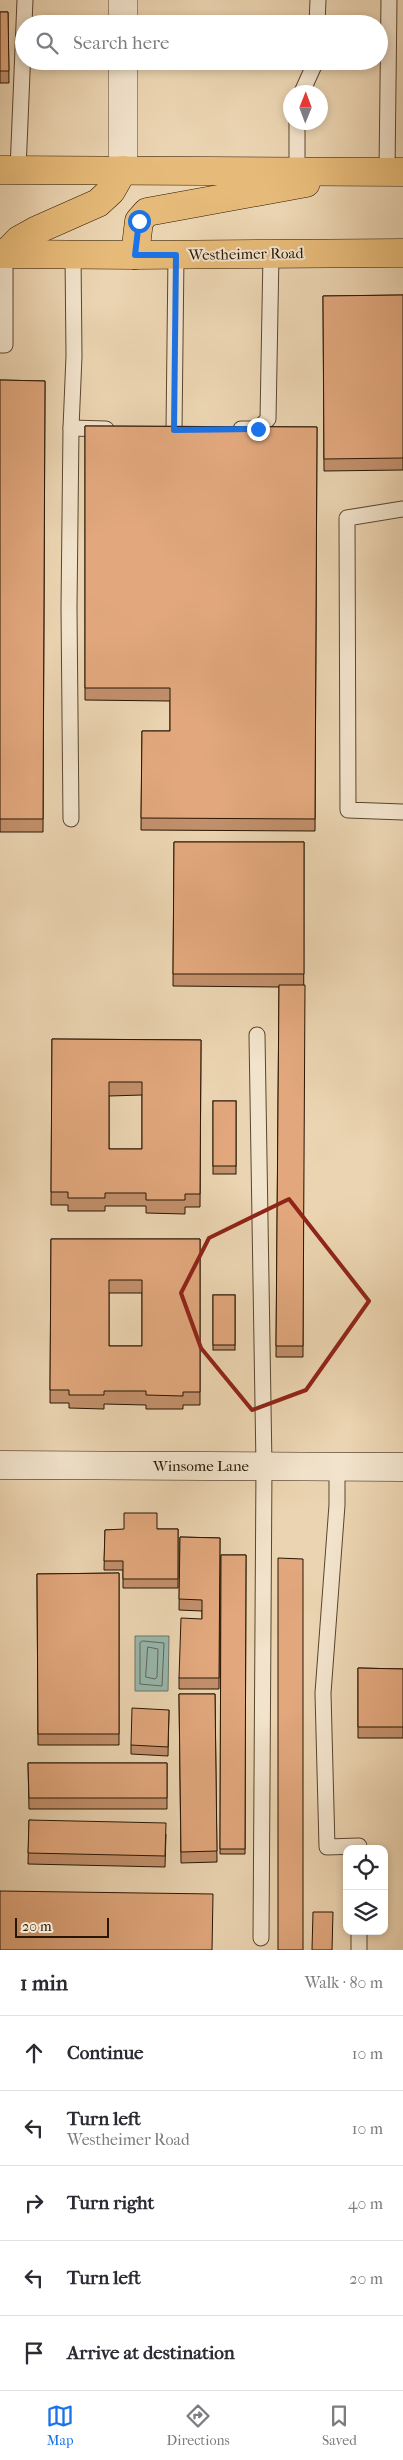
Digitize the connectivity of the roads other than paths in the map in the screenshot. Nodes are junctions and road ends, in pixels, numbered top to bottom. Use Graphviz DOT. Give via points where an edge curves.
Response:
graph roads {
  1 [pos="25,0"];
  2 [pos="123,0"];
  3 [pos="318,0"];
  4 [pos="389,0"];
  5 [pos="24,15"];
  6 [pos="123,15"];
  7 [pos="317,15"];
  8 [pos="388,43"];
  9 [pos="18,70"];
  10 [pos="123,70"];
  11 [pos="312,70"];
  12 [pos="387,70"];
  13 [pos="305,85"];
  14 [pos="296,130"];
  15 [pos="9,170"];
  16 [pos="122,170"];
  17 [pos="297,171"];
  18 [pos="385,172"];
  19 [pos="403,253"];
  20 [pos="3,254"];
  21 [pos="73,254"];
  22 [pos="271,254"];
  23 [pos="135,255"];
  24 [pos="176,255"];
  25 [pos="0,345"];
  26 [pos="71,428"];
  27 [pos="118,429"];
  28 [pos="155,429"];
  29 [pos="174,430"];
  30 [pos="190,430"];
  31 [pos="223,430"];
  32 [pos="403,509"];
  33 [pos="403,812"];
  34 [pos="71,819"];
  35 [pos="258,1034"];
  36 [pos="0,1465"];
  37 [pos="264,1466"];
  38 [pos="337,1466"];
  39 [pos="403,1467"];
  40 [pos="343,1846"];
  41 [pos="359,1935"];
  42 [pos="261,1938"];
  43 [pos="359,1950"];
  1 -- 5 [label="lane"];
  2 -- 6 [label="street"];
  3 -- 7 [label="lane"];
  4 -- 8 [label="lane"];
  9 -- 15 [label="lane"];
  10 -- 16 [label="street"];
  11 -- 13 [label="lane"];
  12 -- 18 [label="lane"];
  14 -- 17 [label="lane"];
  15 -- 16 [label="main road"];
  16 -- 17 [label="main road"];
  16 -- 20 [label="main road" via="111,191 98,203 37,230"];
  17 -- 18 [label="main road"];
  18 -- 23 [label="main road" via="147,212 139,221"];
  19 -- 22 [label="main road, Westheimer Road"];
  20 -- 21 [label="main road, Westheimer Road"];
  20 -- 25 [label="lane" via="6,345"];
  21 -- 23 [label="main road, Westheimer Road"];
  21 -- 26 [label="lane"];
  22 -- 24 [label="main road, Westheimer Road"];
  22 -- 31 [label="lane" via="268,419 258,429"];
  23 -- 24 [label="main road, Westheimer Road"];
  24 -- 29 [label="lane"];
  26 -- 27 [label="lane"];
  26 -- 34 [label="lane"];
  28 -- 29 [label="lane"];
  29 -- 30 [label="lane"];
  32 -- 33 [label="lane" via="347,518 348,810"];
  35 -- 37 [label="lane"];
  36 -- 37 [label="street, Winsome Lane"];
  37 -- 38 [label="street, Winsome Lane"];
  37 -- 42 [label="lane"];
  38 -- 39 [label="street, Winsome Lane"];
  38 -- 40 [label="lane" via="324,1693 327,1847"];
  41 -- 43 [label="lane"];
}
